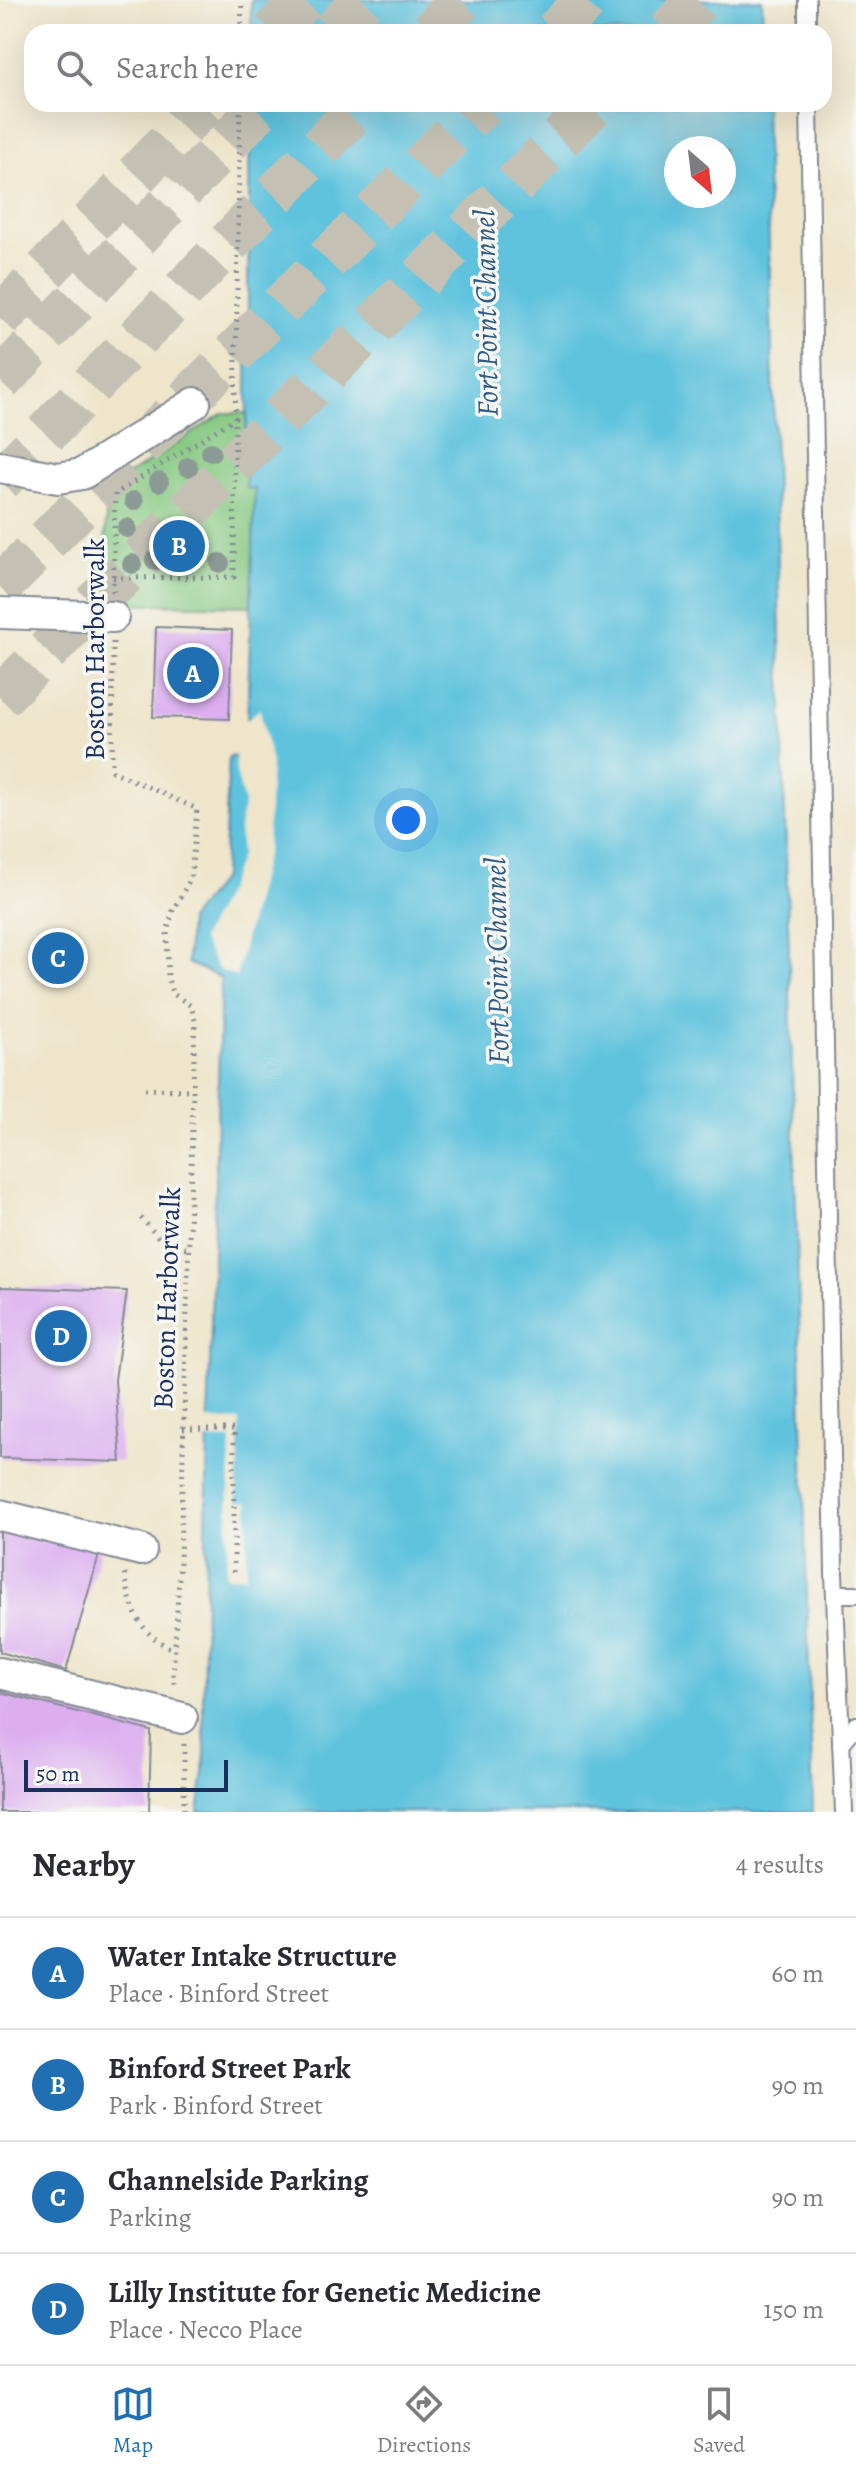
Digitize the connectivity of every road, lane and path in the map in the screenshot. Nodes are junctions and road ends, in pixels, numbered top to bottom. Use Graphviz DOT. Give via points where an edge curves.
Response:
graph roads {
  1 [pos="242,0"];
  2 [pos="807,0"];
  3 [pos="241,24"];
  4 [pos="807,24"];
  5 [pos="240,112"];
  6 [pos="809,112"];
  7 [pos="195,403"];
  8 [pos="235,418"];
  9 [pos="0,467"];
  10 [pos="113,578"];
  11 [pos="0,613"];
  12 [pos="113,617"];
  13 [pos="145,1089"];
  14 [pos="193,1090"];
  15 [pos="141,1218"];
  16 [pos="189,1248"];
  17 [pos="183,1429"];
  18 [pos="0,1515"];
  19 [pos="132,1548"];
  20 [pos="234,1576"];
  21 [pos="835,1594"];
  22 [pos="856,1594"];
  23 [pos="174,1650"];
  24 [pos="0,1673"];
  25 [pos="182,1718"];
  26 [pos="856,1725"];
  27 [pos="841,1744"];
  28 [pos="184,1812"];
  29 [pos="844,1812"];
  1 -- 3 [label="path"];
  2 -- 4 [label="lane"];
  5 -- 8 [label="path"];
  6 -- 21 [label="lane"];
  7 -- 9 [label="street" via="82,474 58,478"];
  8 -- 10 [label="path, Boston Harborwalk" via="115,494"];
  8 -- 10 [label="path" via="234,577"];
  10 -- 12 [label="path, Boston Harborwalk"];
  11 -- 12 [label="street"];
  12 -- 14 [label="path, Boston Harborwalk" via="112,771 197,809 191,878 167,932 172,993 194,1013"];
  13 -- 14 [label="path"];
  14 -- 16 [label="path, Boston Harborwalk"];
  15 -- 16 [label="path" via="167,1247"];
  16 -- 17 [label="path, Boston Harborwalk"];
  17 -- 20 [label="path" via="234,1429"];
  17 -- 23 [label="path, Boston Harborwalk"];
  18 -- 19 [label="street"];
  19 -- 23 [label="path" via="125,1570 132,1608 154,1641"];
  21 -- 22 [label="lane"];
  21 -- 27 [label="lane"];
  23 -- 25 [label="path, Boston Harborwalk" via="173,1676"];
  24 -- 25 [label="street"];
  25 -- 28 [label="path, Boston Harborwalk"];
  26 -- 27 [label="lane"];
  27 -- 29 [label="lane"];
}
